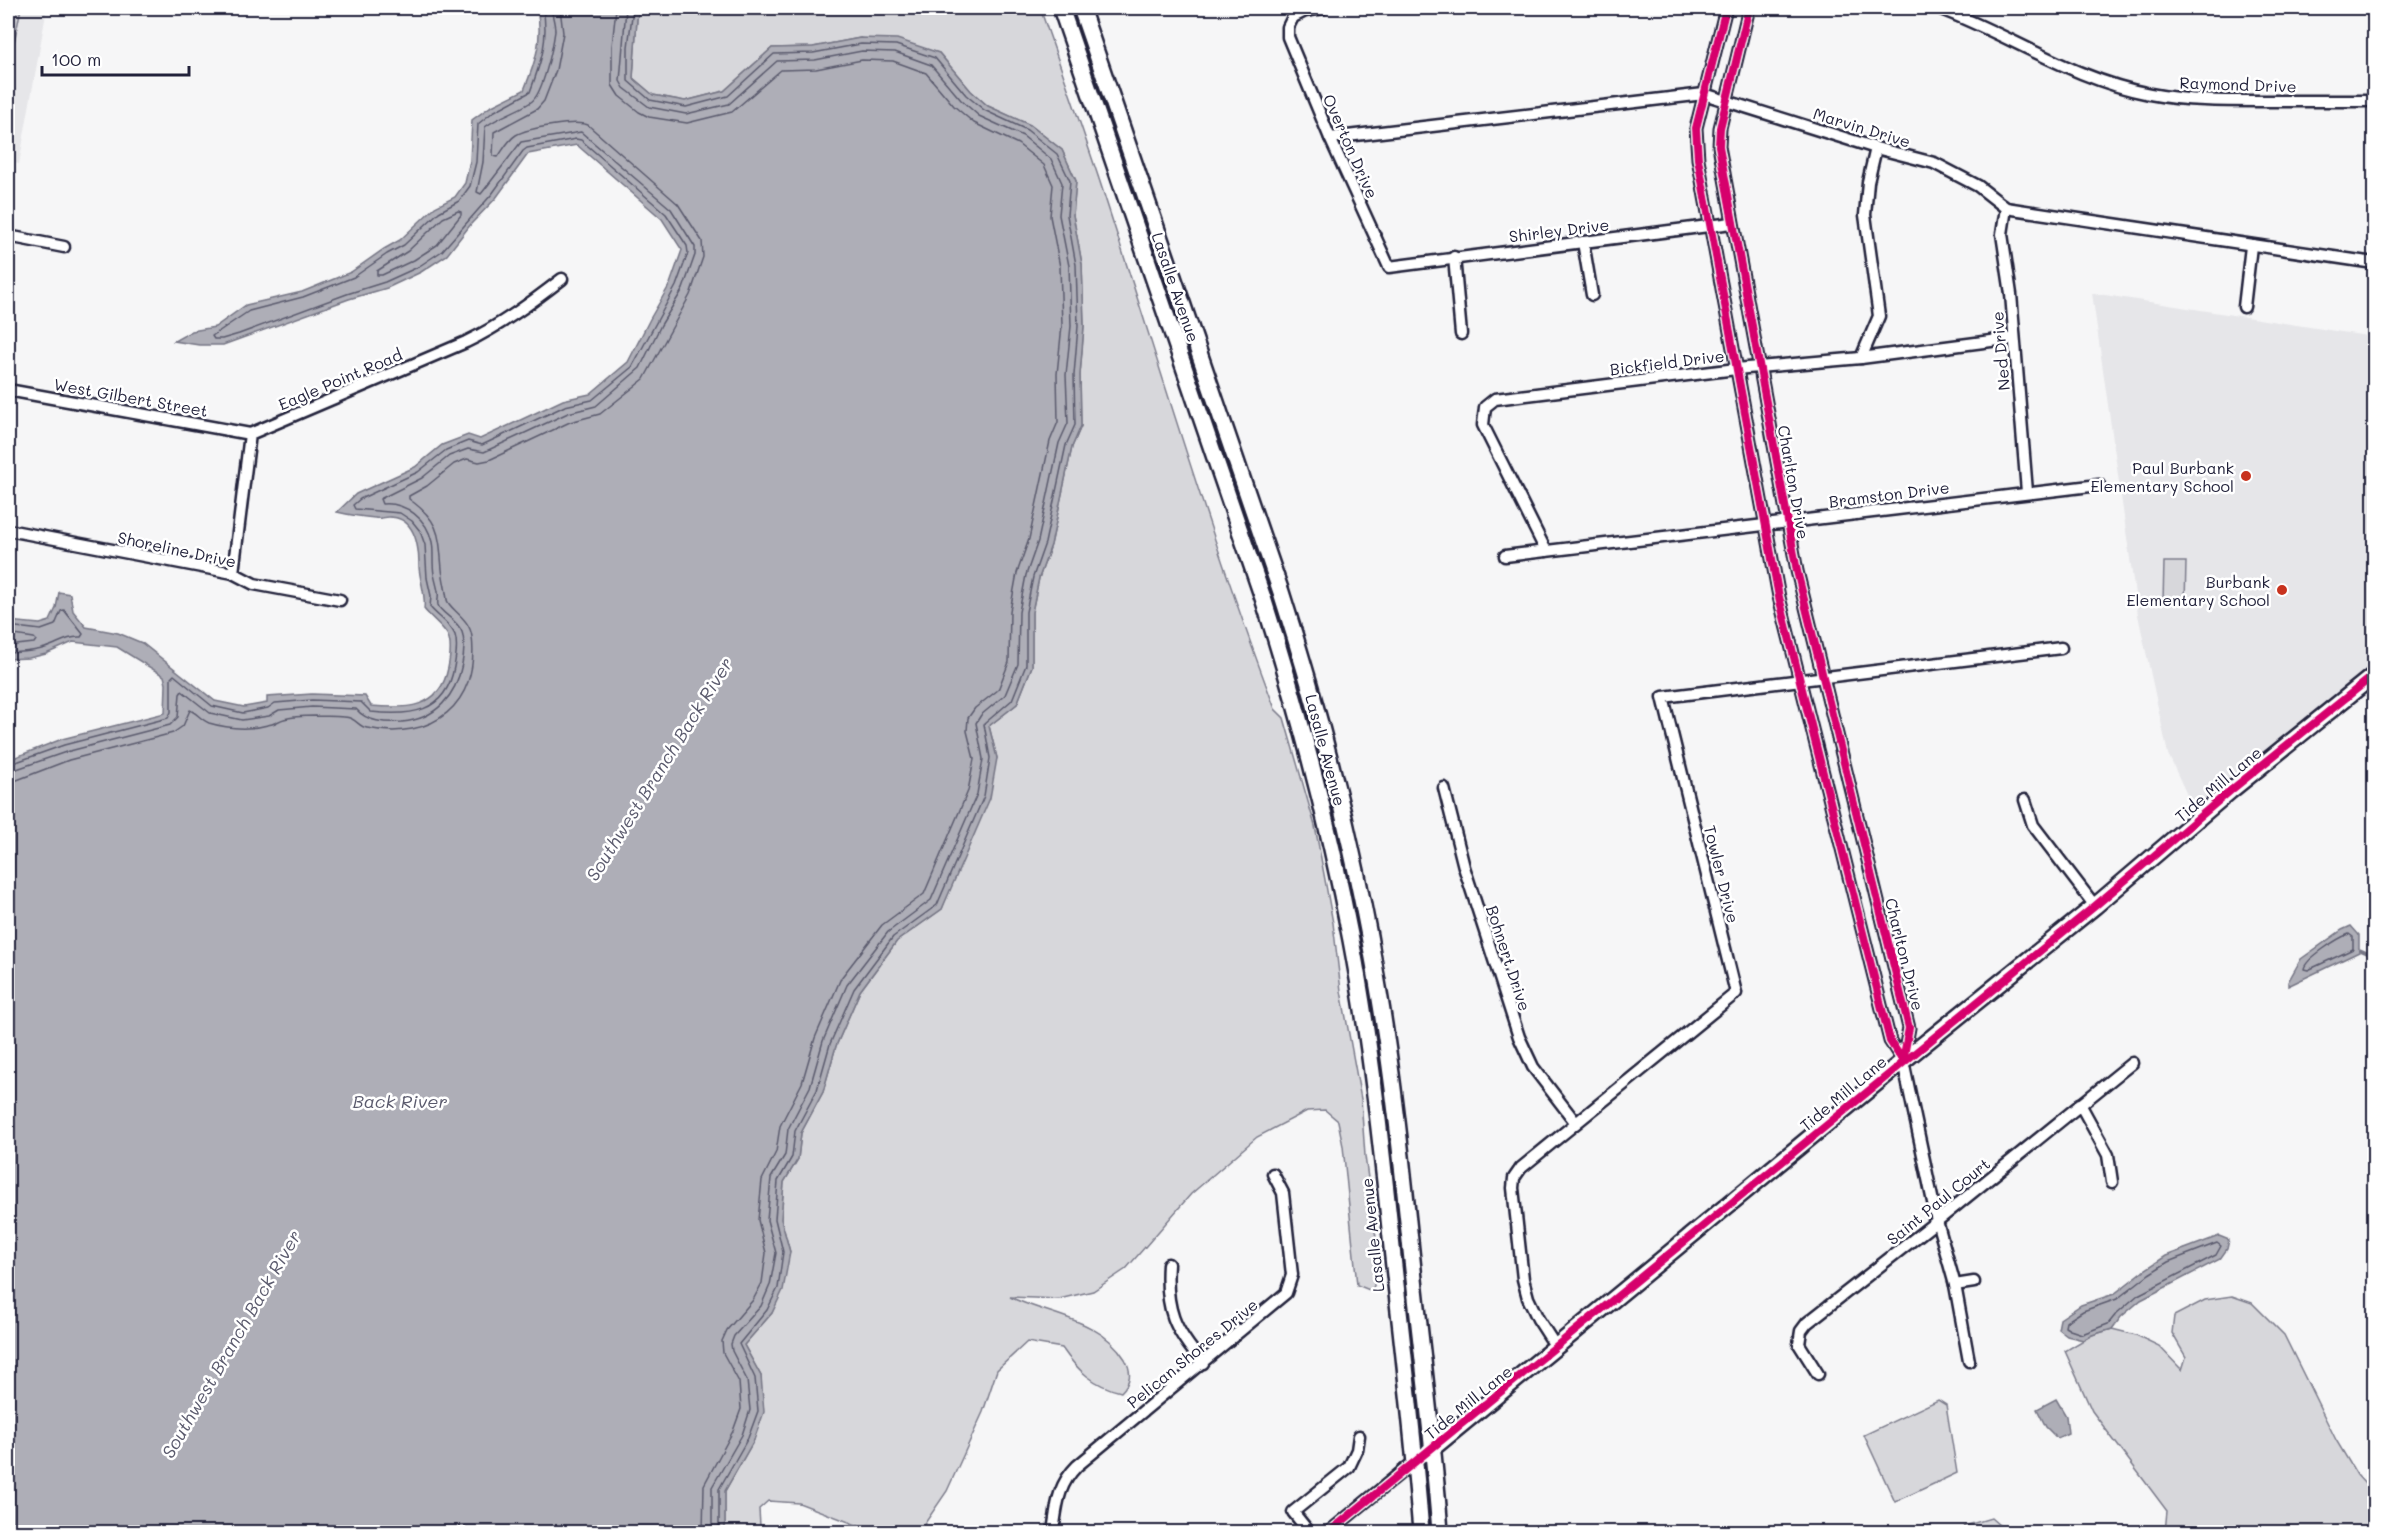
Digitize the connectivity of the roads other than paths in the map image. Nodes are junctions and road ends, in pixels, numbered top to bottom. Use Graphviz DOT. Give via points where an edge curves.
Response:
graph roads {
  1 [pos="1061,8"];
  2 [pos="1081,8"];
  3 [pos="1323,8"];
  4 [pos="1726,8"];
  5 [pos="1749,8"];
  6 [pos="1938,8"];
  7 [pos="1704,94"];
  8 [pos="1726,100"];
  9 [pos="2374,101"];
  10 [pos="1330,138"];
  11 [pos="1876,148"];
  12 [pos="2006,208"];
  13 [pos="1732,223"];
  14 [pos="1710,227"];
  15 [pos="8,236"];
  16 [pos="1583,242"];
  17 [pos="2251,246"];
  18 [pos="64,247"];
  19 [pos="1454,257"];
  20 [pos="2374,263"];
  21 [pos="1389,267"];
  22 [pos="562,279"];
  23 [pos="1592,295"];
  24 [pos="2244,307"];
  25 [pos="1461,334"];
  26 [pos="2014,338"];
  27 [pos="1861,358"];
  28 [pos="1759,367"];
  29 [pos="1736,369"];
  30 [pos="8,390"];
  31 [pos="250,434"];
  32 [pos="2099,485"];
  33 [pos="2027,492"];
  34 [pos="1787,521"];
  35 [pos="1765,524"];
  36 [pos="8,530"];
  37 [pos="1546,551"];
  38 [pos="1505,556"];
  39 [pos="233,573"];
  40 [pos="340,600"];
  41 [pos="2061,648"];
  42 [pos="2374,675"];
  43 [pos="1823,677"];
  44 [pos="1800,680"];
  45 [pos="1444,788"];
  46 [pos="2025,800"];
  47 [pos="2095,906"];
  48 [pos="1903,1061"];
  49 [pos="2132,1063"];
  50 [pos="2080,1104"];
  51 [pos="1576,1123"];
  52 [pos="1273,1174"];
  53 [pos="2112,1182"];
  54 [pos="1937,1221"];
  55 [pos="1168,1264"];
  56 [pos="1974,1282"];
  57 [pos="1954,1286"];
  58 [pos="1556,1347"];
  59 [pos="1969,1361"];
  60 [pos="1203,1363"];
  61 [pos="1818,1374"];
  62 [pos="1359,1436"];
  63 [pos="1434,1448"];
  64 [pos="1415,1461"];
  65 [pos="1053,1533"];
  66 [pos="1309,1533"];
  67 [pos="1329,1533"];
  68 [pos="1421,1533"];
  69 [pos="1440,1533"];
  1 -- 64 [label="main road, Lasalle Avenue" via="1263,598 1327,824 1369,1047"];
  2 -- 63 [label="main road, Lasalle Avenue" via="1281,592 1328,747 1381,1002"];
  3 -- 10 [label="street, Overton Drive" via="1293,17 1288,37"];
  4 -- 7 [label="street, Charlton Drive"];
  5 -- 8 [label="street, Charlton Drive"];
  6 -- 9 [label="street, Raymond Drive" via="2058,63 2149,94 2201,101"];
  7 -- 8 [label="street, Marvin Drive"];
  7 -- 10 [label="street, Marvin Drive"];
  7 -- 14 [label="street, Charlton Drive" via="1695,139"];
  8 -- 11 [label="street, Marvin Drive"];
  8 -- 13 [label="street, Charlton Drive" via="1718,140"];
  10 -- 21 [label="street, Overton Drive"];
  11 -- 12 [label="street, Marvin Drive" via="1934,163 1978,186"];
  11 -- 27 [label="street" via="1865,215 1879,316"];
  12 -- 17 [label="street, Marvin Drive"];
  12 -- 26 [label="street, Ned Drive" via="2002,234"];
  13 -- 14 [label="street, Shirley Drive"];
  13 -- 28 [label="street, Charlton Drive"];
  14 -- 16 [label="street, Shirley Drive"];
  14 -- 29 [label="street, Charlton Drive"];
  15 -- 18 [label="street"];
  16 -- 19 [label="street, Shirley Drive"];
  16 -- 23 [label="street"];
  17 -- 20 [label="street, Marvin Drive"];
  17 -- 24 [label="street"];
  19 -- 21 [label="street, Shirley Drive"];
  19 -- 25 [label="street"];
  22 -- 31 [label="street, Eagle Point Road" via="466,342"];
  26 -- 27 [label="street, Bickfield Drive"];
  26 -- 33 [label="street, Ned Drive"];
  27 -- 28 [label="street, Bickfield Drive"];
  28 -- 29 [label="street, Bickfield Drive"];
  28 -- 34 [label="street, Charlton Drive"];
  29 -- 35 [label="street, Charlton Drive"];
  29 -- 37 [label="street, Bickfield Drive" via="1501,398 1489,403 1482,419 1486,434"];
  30 -- 31 [label="street, West Gilbert Street"];
  31 -- 39 [label="street"];
  32 -- 33 [label="street, Bramston Drive"];
  33 -- 34 [label="street, Bramston Drive"];
  34 -- 35 [label="street, Bramston Drive"];
  34 -- 43 [label="street, Charlton Drive"];
  35 -- 37 [label="street, Bramston Drive"];
  35 -- 44 [label="street, Charlton Drive"];
  36 -- 39 [label="street, Shoreline Drive"];
  37 -- 38 [label="street, Bramston Drive"];
  39 -- 40 [label="street, Shoreline Drive" via="254,584"];
  41 -- 43 [label="street, Towler Drive"];
  42 -- 47 [label="main road, Tide Mill Lane"];
  43 -- 44 [label="street, Towler Drive"];
  43 -- 48 [label="street, Charlton Drive" via="1909,1028"];
  44 -- 48 [label="street, Charlton Drive" via="1890,1041"];
  44 -- 51 [label="street, Towler Drive" via="1663,697 1736,993"];
  45 -- 51 [label="street, Bohnert Drive" via="1464,867 1519,1037 1533,1067"];
  46 -- 47 [label="street" via="2033,825"];
  47 -- 48 [label="main road, Tide Mill Lane"];
  48 -- 54 [label="street, Charlton Drive"];
  48 -- 58 [label="main road, Tide Mill Lane"];
  49 -- 50 [label="street, Saint Paul Court"];
  50 -- 53 [label="street" via="2108,1155"];
  50 -- 54 [label="street, Saint Paul Court"];
  51 -- 58 [label="street, Towler Drive" via="1514,1178 1517,1232 1528,1298"];
  52 -- 60 [label="street, Pelican Shores Drive" via="1283,1193 1290,1285 1280,1300"];
  54 -- 57 [label="street, Charlton Drive"];
  54 -- 61 [label="street, Saint Paul Court" via="1807,1323 1799,1344"];
  55 -- 60 [label="street" via="1167,1297 1174,1321"];
  56 -- 57 [label="street"];
  57 -- 59 [label="street, Charlton Drive"];
  58 -- 63 [label="main road, Tide Mill Lane"];
  60 -- 65 [label="street, Pelican Shores Drive" via="1068,1475 1057,1497"];
  62 -- 66 [label="street" via="1349,1467 1293,1512"];
  63 -- 64 [label="main road, Tide Mill Lane"];
  63 -- 69 [label="main road, Lasalle Avenue"];
  64 -- 67 [label="street, Tide Mill Lane"];
  64 -- 68 [label="main road, Lasalle Avenue"];
}
